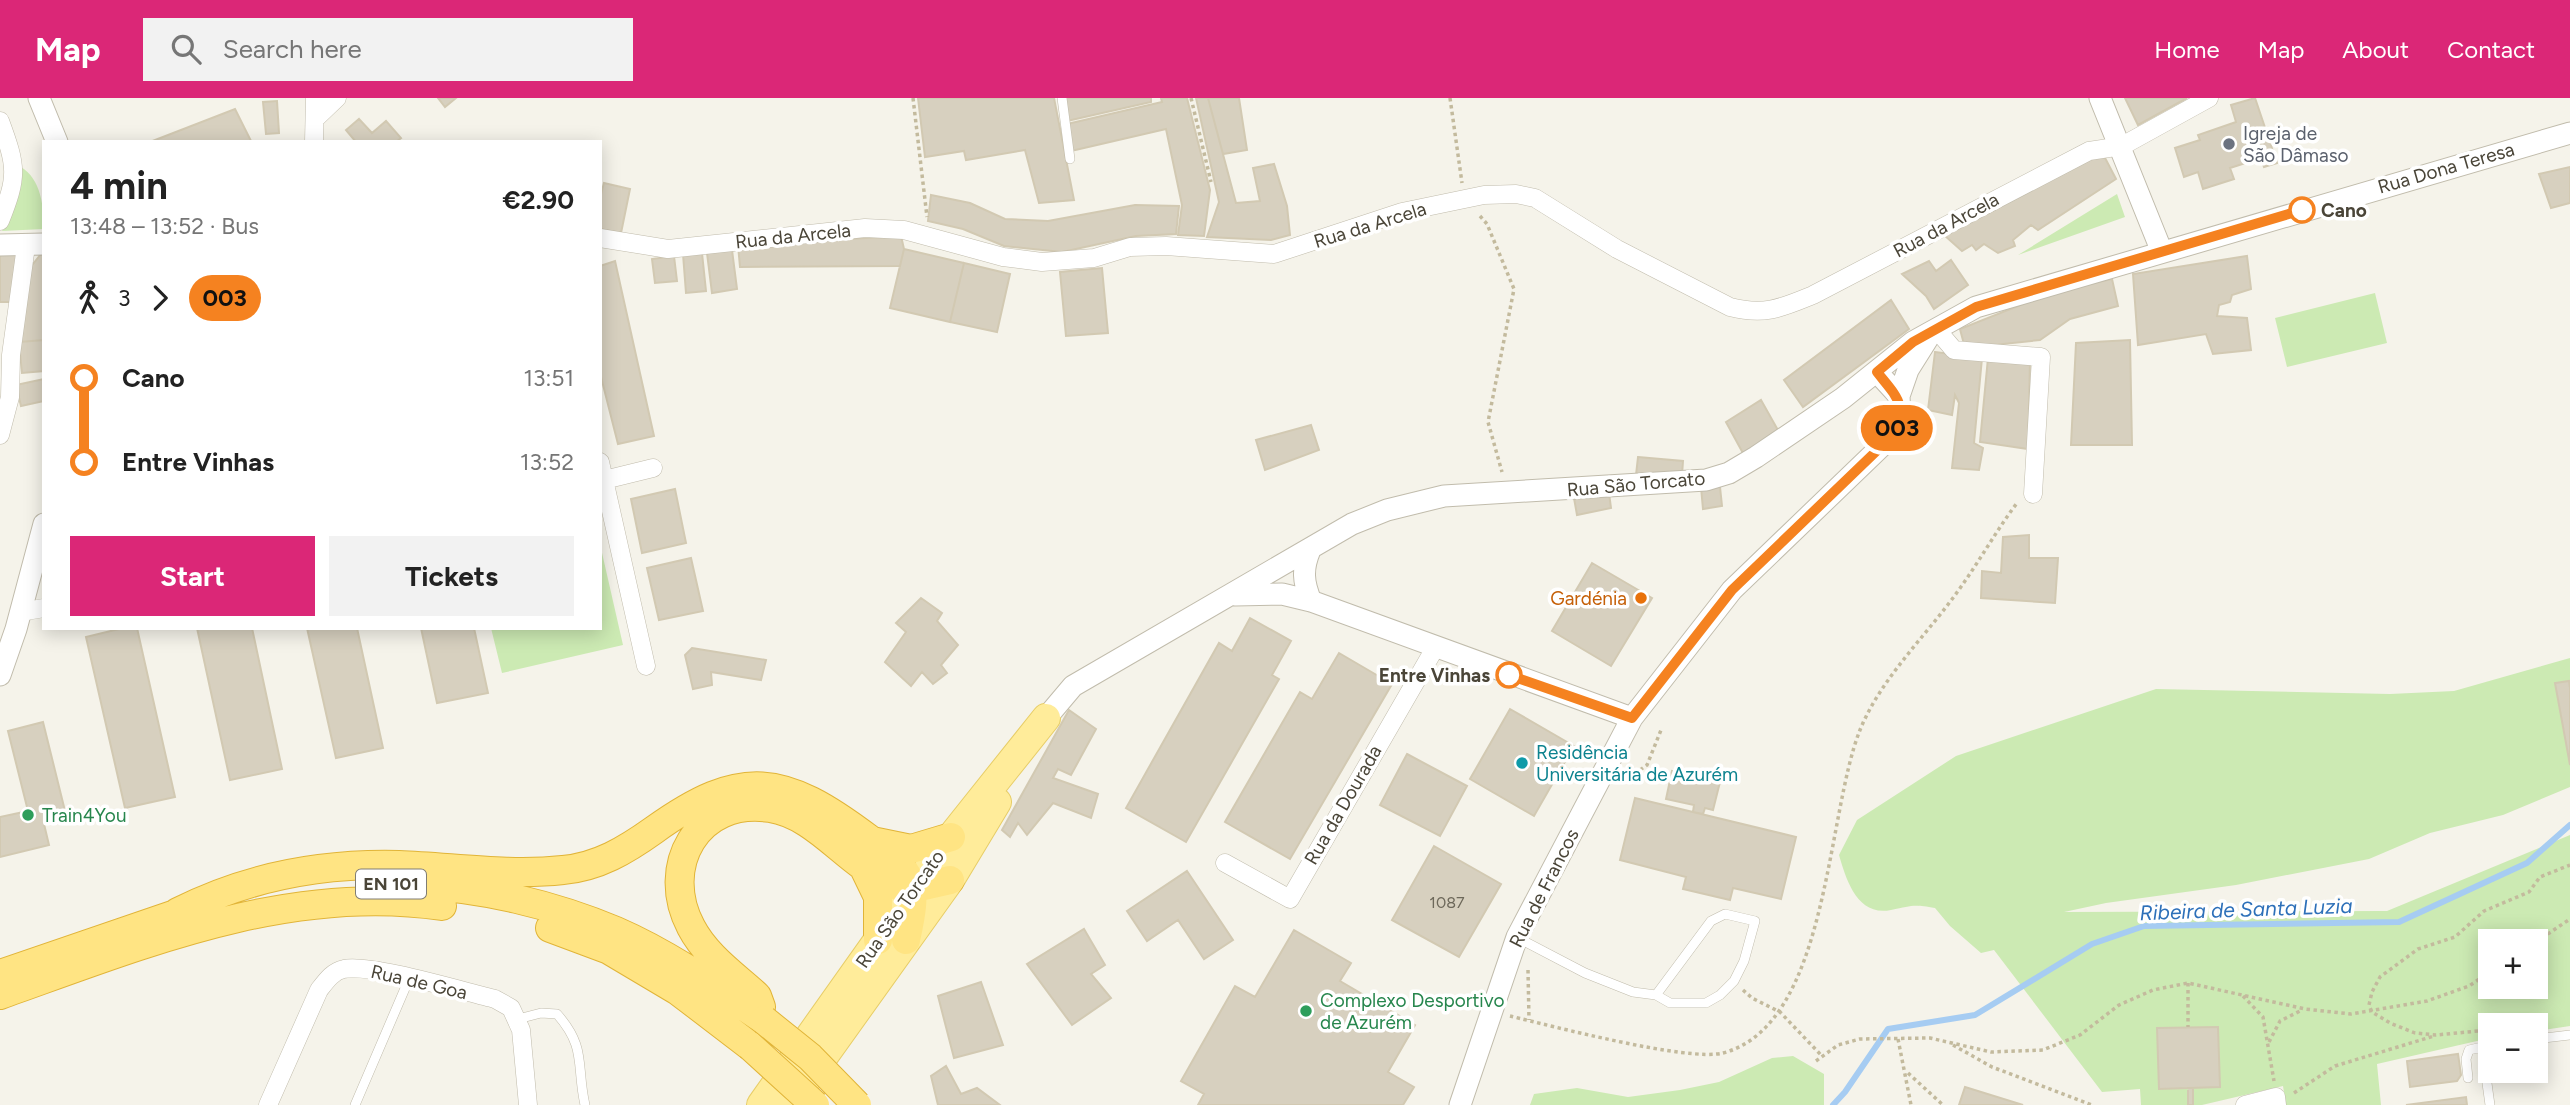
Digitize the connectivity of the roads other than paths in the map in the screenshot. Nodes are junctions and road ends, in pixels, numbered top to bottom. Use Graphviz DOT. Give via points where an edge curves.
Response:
graph roads {
  1 [pos="39,98"];
  2 [pos="315,98"];
  3 [pos="337,98"];
  4 [pos="1062,98"];
  5 [pos="2100,98"];
  6 [pos="2209,98"];
  7 [pos="315,119"];
  8 [pos="0,121"];
  9 [pos="2570,133"];
  10 [pos="56,140"];
  11 [pos="314,140"];
  12 [pos="2122,146"];
  13 [pos="1070,159"];
  14 [pos="0,221"];
  15 [pos="602,238"];
  16 [pos="35,245"];
  17 [pos="0,246"];
  18 [pos="2162,252"];
  19 [pos="1933,333"];
  20 [pos="1877,372"];
  21 [pos="1899,397"];
  22 [pos="0,435"];
  23 [pos="653,468"];
  24 [pos="602,474"];
  25 [pos="2033,487"];
  26 [pos="42,531"];
  27 [pos="1310,550"];
  28 [pos="1233,595"];
  29 [pos="1311,601"];
  30 [pos="42,608"];
  31 [pos="20,612"];
  32 [pos="1435,648"];
  33 [pos="646,666"];
  34 [pos="0,675"];
  35 [pos="1046,718"];
  36 [pos="1632,718"];
  37 [pos="951,838"];
  38 [pos="867,853"];
  39 [pos="1225,863"];
  40 [pos="950,880"];
  41 [pos="914,891"];
  42 [pos="178,912"];
  43 [pos="1517,937"];
  44 [pos="878,940"];
  45 [pos="906,940"];
  46 [pos="0,974"];
  47 [pos="409,979"];
  48 [pos="0,995"];
  49 [pos="1656,995"];
  50 [pos="518,1019"];
  51 [pos="764,1020"];
  52 [pos="2570,1035"];
  53 [pos="2548,1038"];
  54 [pos="2478,1048"];
  55 [pos="2468,1078"];
  56 [pos="2489,1083"];
  57 [pos="2276,1101"];
  58 [pos="268,1105"];
  59 [pos="355,1105"];
  60 [pos="528,1105"];
  61 [pos="585,1105"];
  62 [pos="761,1105"];
  63 [pos="789,1105"];
  64 [pos="815,1105"];
  65 [pos="857,1105"];
  66 [pos="1460,1105"];
  67 [pos="2245,1105"];
  68 [pos="2490,1105"];
  1 -- 10 [label="street"];
  2 -- 7 [label="street"];
  3 -- 7 [label="street"];
  4 -- 13 [label="lane"];
  5 -- 12 [label="street"];
  6 -- 12 [label="street"];
  7 -- 11 [label="street"];
  8 -- 14 [label="street" via="15,165 13,189"];
  9 -- 18 [label="street, Rua Dona Teresa"];
  12 -- 15 [label="street, Rua da Arcela" via="2089,150 1814,295 1772,312 1730,307 1617,250 1535,198 1516,194 1402,212 1274,254 1130,247 1094,258 1042,262 1003,257 904,230 865,228 668,249"];
  12 -- 18 [label="street"];
  16 -- 17 [label="street"];
  16 -- 22 [label="street" via="11,355 10,397"];
  18 -- 19 [label="street, Rua São Torcato" via="1976,307"];
  19 -- 20 [label="street, Rua São Torcato" via="1913,342"];
  19 -- 21 [label="street, Rua São Torcato" via="1908,370"];
  19 -- 25 [label="street" via="1954,349 2041,357"];
  20 -- 21 [label="street"];
  20 -- 27 [label="street, Rua São Torcato" via="1729,473 1706,480 1414,501 1352,524"];
  21 -- 36 [label="street, Rua de Francos" via="1900,416 1890,438 1732,590"];
  23 -- 24 [label="street"];
  24 -- 33 [label="street"];
  26 -- 31 [label="street"];
  27 -- 28 [label="street, Rua São Torcato"];
  27 -- 29 [label="street" via="1303,566"];
  28 -- 29 [label="street" via="1282,594"];
  28 -- 35 [label="street, Rua São Torcato" via="1073,687"];
  29 -- 32 [label="street"];
  30 -- 31 [label="street"];
  31 -- 34 [label="street"];
  32 -- 36 [label="street"];
  32 -- 39 [label="street, Rua da Dourada" via="1290,899"];
  35 -- 37 [label="main road, Rua São Torcato"];
  35 -- 40 [label="main road, Rua São Torcato"];
  36 -- 43 [label="street, Rua de Francos"];
  37 -- 38 [label="highway" via="911,849"];
  37 -- 41 [label="main road, Rua São Torcato"];
  38 -- 41 [label="highway" via="908,873"];
  38 -- 42 [label="highway" via="839,816 806,797 775,787 749,786 709,796 628,848 586,866 516,872 366,866 293,872 226,890"];
  38 -- 44 [label="highway" via="878,897"];
  38 -- 51 [label="highway" via="772,808 724,813 693,836 679,876 684,912 702,945 757,996"];
  40 -- 41 [label="highway"];
  40 -- 45 [label="main road, Rua São Torcato"];
  41 -- 44 [label="main road, Rua São Torcato"];
  41 -- 45 [label="highway"];
  42 -- 46 [label="highway, EN 101"];
  42 -- 51 [label="highway, EN 101" via="251,893 370,883 434,885 528,901 617,932 692,972"];
  43 -- 49 [label="lane" via="1585,973 1633,992"];
  43 -- 66 [label="street, Rua de Francos"];
  44 -- 62 [label="main road, Rua São Torcato"];
  45 -- 63 [label="main road, Rua São Torcato"];
  47 -- 50 [label="street, Rua de Goa" via="495,999 511,1008"];
  47 -- 58 [label="street, Rua de Goa" via="365,969 343,969 329,977"];
  47 -- 59 [label="lane"];
  48 -- 64 [label="highway, EN 101, bridge" via="208,925 326,903 376,900 431,905 525,919 609,950 678,991 750,1046"];
  49 -- 49 [label="lane" via="1686,1005 1706,1003 1720,995 1744,961 1755,921 1725,914 1711,921"];
  50 -- 60 [label="street"];
  50 -- 61 [label="lane" via="557,1014 572,1031 580,1055"];
  51 -- 65 [label="highway, EN 101, bridge" via="810,1057"];
  52 -- 53 [label="lane"];
  54 -- 55 [label="lane" via="2469,1050 2466,1059"];
  56 -- 68 [label="lane"];
  57 -- 67 [label="street"];
}
